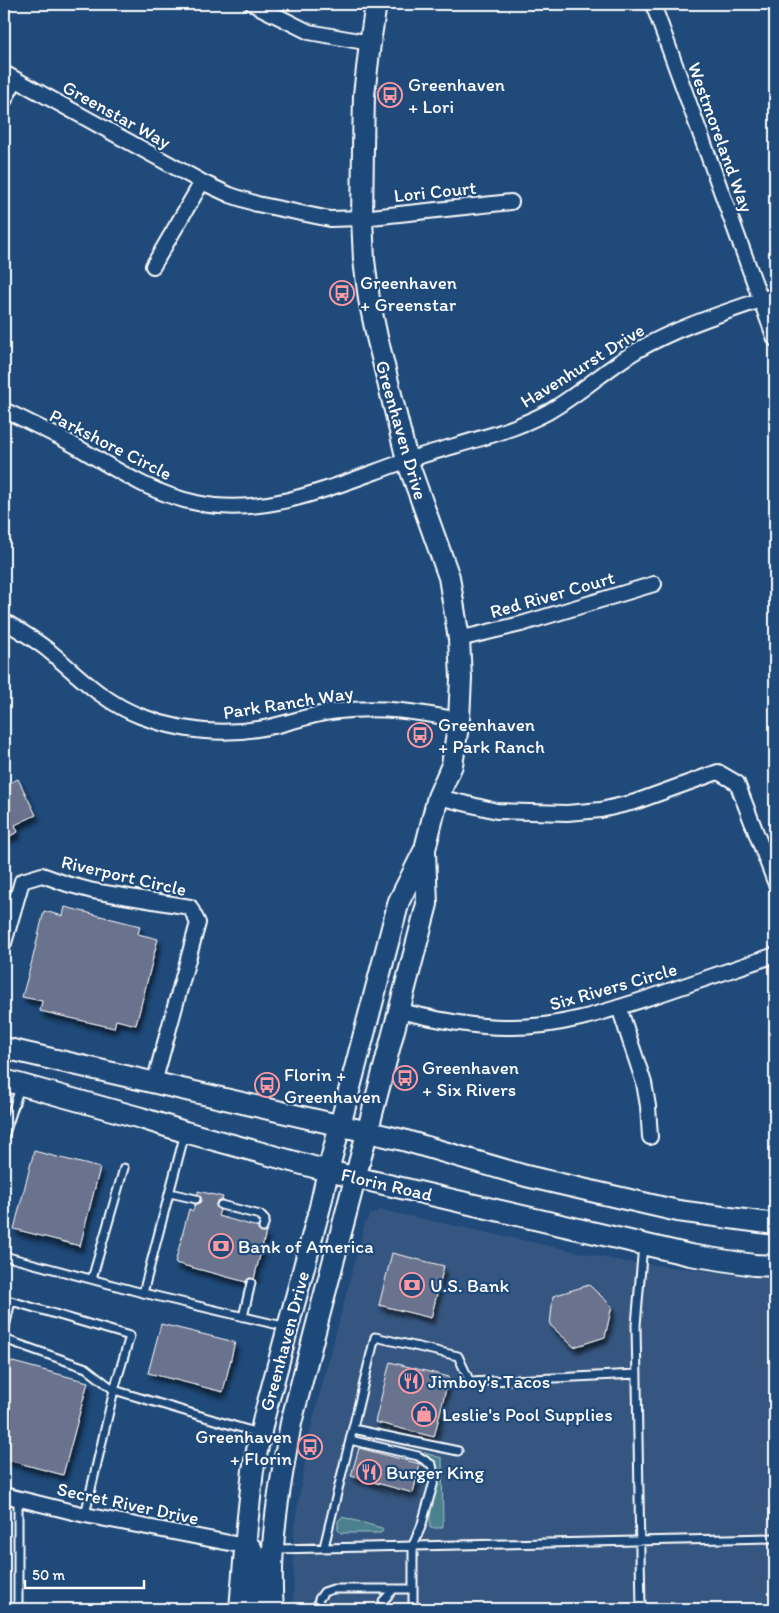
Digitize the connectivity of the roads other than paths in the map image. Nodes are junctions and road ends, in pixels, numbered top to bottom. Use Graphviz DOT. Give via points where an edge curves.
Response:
graph roads {
  1 [pos="254,4"];
  2 [pos="376,4"];
  3 [pos="653,4"];
  4 [pos="370,44"];
  5 [pos="9,76"];
  6 [pos="4,100"];
  7 [pos="202,182"];
  8 [pos="511,202"];
  9 [pos="362,218"];
  10 [pos="153,266"];
  11 [pos="775,295"];
  12 [pos="761,300"];
  13 [pos="775,339"];
  14 [pos="4,410"];
  15 [pos="407,460"];
  16 [pos="654,584"];
  17 [pos="4,621"];
  18 [pos="459,639"];
  19 [pos="459,720"];
  20 [pos="438,797"];
  21 [pos="425,849"];
  22 [pos="775,882"];
  23 [pos="4,943"];
  24 [pos="775,955"];
  25 [pos="619,1007"];
  26 [pos="399,1010"];
  27 [pos="4,1048"];
  28 [pos="12,1082"];
  29 [pos="154,1083"];
  30 [pos="340,1126"];
  31 [pos="186,1132"];
  32 [pos="367,1132"];
  33 [pos="4,1137"];
  34 [pos="650,1137"];
  35 [pos="124,1168"];
  36 [pos="328,1171"];
  37 [pos="355,1177"];
  38 [pos="170,1193"];
  39 [pos="196,1199"];
  40 [pos="221,1205"];
  41 [pos="775,1224"];
  42 [pos="263,1228"];
  43 [pos="643,1243"];
  44 [pos="4,1256"];
  45 [pos="775,1266"];
  46 [pos="92,1280"];
  47 [pos="251,1283"];
  48 [pos="143,1293"];
  49 [pos="243,1317"];
  50 [pos="287,1328"];
  51 [pos="4,1332"];
  52 [pos="4,1338"];
  53 [pos="637,1374"];
  54 [pos="114,1390"];
  55 [pos="268,1399"];
  56 [pos="353,1429"];
  57 [pos="261,1434"];
  58 [pos="350,1440"];
  59 [pos="458,1450"];
  60 [pos="4,1495"];
  61 [pos="18,1499"];
  62 [pos="85,1515"];
  63 [pos="775,1538"];
  64 [pos="640,1541"];
  65 [pos="413,1545"];
  66 [pos="245,1546"];
  67 [pos="324,1547"];
  68 [pos="273,1549"];
  69 [pos="413,1588"];
  70 [pos="394,1589"];
  71 [pos="18,1609"];
  72 [pos="240,1609"];
  73 [pos="260,1609"];
  74 [pos="273,1609"];
  75 [pos="317,1609"];
  76 [pos="383,1609"];
  77 [pos="414,1609"];
  78 [pos="641,1609"];
  1 -- 4 [label="street" via="308,32"];
  2 -- 4 [label="street, Greenhaven Drive"];
  3 -- 12 [label="street, Westmoreland Way"];
  4 -- 9 [label="street, Greenhaven Drive" via="364,95"];
  5 -- 6 [label="street, Greenstar Way"];
  5 -- 7 [label="street, Greenstar Way"];
  7 -- 9 [label="street, Greenstar Way" via="230,195 291,212 330,220"];
  7 -- 10 [label="street"];
  8 -- 9 [label="street, Lori Court"];
  9 -- 15 [label="street, Greenhaven Drive" via="369,299"];
  11 -- 12 [label="street, Havenhurst Drive"];
  12 -- 13 [label="street, Westmoreland Way"];
  12 -- 15 [label="street, Havenhurst Drive" via="680,330 640,349 570,398 526,422 503,432"];
  14 -- 15 [label="street, Parkshore Circle" via="150,488 174,498 207,505 224,507 274,503"];
  15 -- 18 [label="street, Greenhaven Drive" via="449,577"];
  16 -- 18 [label="street, Red River Court"];
  17 -- 19 [label="street, Park Ranch Way" via="48,650 108,700 166,725 203,732 240,732 321,713 360,709 393,709"];
  18 -- 19 [label="street, Greenhaven Drive"];
  19 -- 20 [label="street, Greenhaven Drive" via="452,765"];
  20 -- 21 [label="street, Greenhaven Drive"];
  20 -- 22 [label="street" via="497,811 567,813 601,810 635,802 718,772 737,783"];
  21 -- 26 [label="street, Greenhaven Drive" via="427,904"];
  21 -- 30 [label="street, Greenhaven Drive" via="399,901"];
  23 -- 29 [label="street, Riverport Circle" via="22,882 42,875 93,891 190,907 198,923"];
  24 -- 25 [label="street, Six Rivers Circle"];
  25 -- 26 [label="street, Six Rivers Circle" via="549,1025 511,1027 479,1026"];
  25 -- 34 [label="street" via="644,1083"];
  26 -- 32 [label="street, Greenhaven Drive"];
  27 -- 29 [label="street"];
  28 -- 31 [label="street, Florin Road"];
  28 -- 33 [label="lane"];
  29 -- 30 [label="street"];
  30 -- 32 [label="street"];
  30 -- 36 [label="street, Greenhaven Drive"];
  31 -- 36 [label="street, Florin Road"];
  31 -- 38 [label="lane"];
  32 -- 37 [label="street, Greenhaven Drive"];
  32 -- 41 [label="street" via="526,1176 678,1211"];
  35 -- 46 [label="lane"];
  36 -- 37 [label="street, Florin Road"];
  36 -- 50 [label="street, Greenhaven Drive"];
  37 -- 43 [label="street, Florin Road"];
  37 -- 68 [label="street, Greenhaven Drive" via="291,1423 281,1474"];
  38 -- 39 [label="lane"];
  38 -- 48 [label="lane"];
  40 -- 42 [label="lane" via="260,1215 265,1220"];
  43 -- 45 [label="street, Florin Road" via="690,1255"];
  43 -- 53 [label="lane" via="636,1325"];
  44 -- 46 [label="lane"];
  46 -- 48 [label="lane"];
  47 -- 49 [label="lane"];
  48 -- 49 [label="lane"];
  49 -- 50 [label="lane"];
  50 -- 55 [label="street, Greenhaven Drive"];
  51 -- 54 [label="lane" via="11,1301 130,1336"];
  52 -- 54 [label="lane" via="86,1368"];
  53 -- 56 [label="lane" via="470,1382 458,1356 375,1338"];
  53 -- 64 [label="lane"];
  54 -- 57 [label="lane"];
  54 -- 62 [label="lane"];
  55 -- 57 [label="street, Greenhaven Drive"];
  55 -- 68 [label="street" via="269,1442 259,1530 264,1542"];
  56 -- 58 [label="lane"];
  56 -- 59 [label="lane"];
  57 -- 66 [label="street, Greenhaven Drive"];
  58 -- 65 [label="lane" via="418,1456 432,1465 434,1478"];
  58 -- 67 [label="lane"];
  60 -- 61 [label="street, Secret River Drive"];
  61 -- 62 [label="street, Secret River Drive"];
  61 -- 71 [label="lane"];
  62 -- 66 [label="street, Secret River Drive"];
  63 -- 64 [label="lane"];
  64 -- 65 [label="lane"];
  64 -- 78 [label="lane"];
  65 -- 67 [label="lane"];
  65 -- 69 [label="lane"];
  66 -- 72 [label="street, Greenhaven Drive"];
  66 -- 73 [label="street" via="251,1548 257,1560"];
  67 -- 68 [label="lane"];
  68 -- 74 [label="street, Greenhaven Drive"];
  69 -- 70 [label="lane"];
  69 -- 77 [label="lane"];
  70 -- 75 [label="lane" via="333,1589 324,1592"];
  70 -- 76 [label="lane" via="383,1601"];
}
